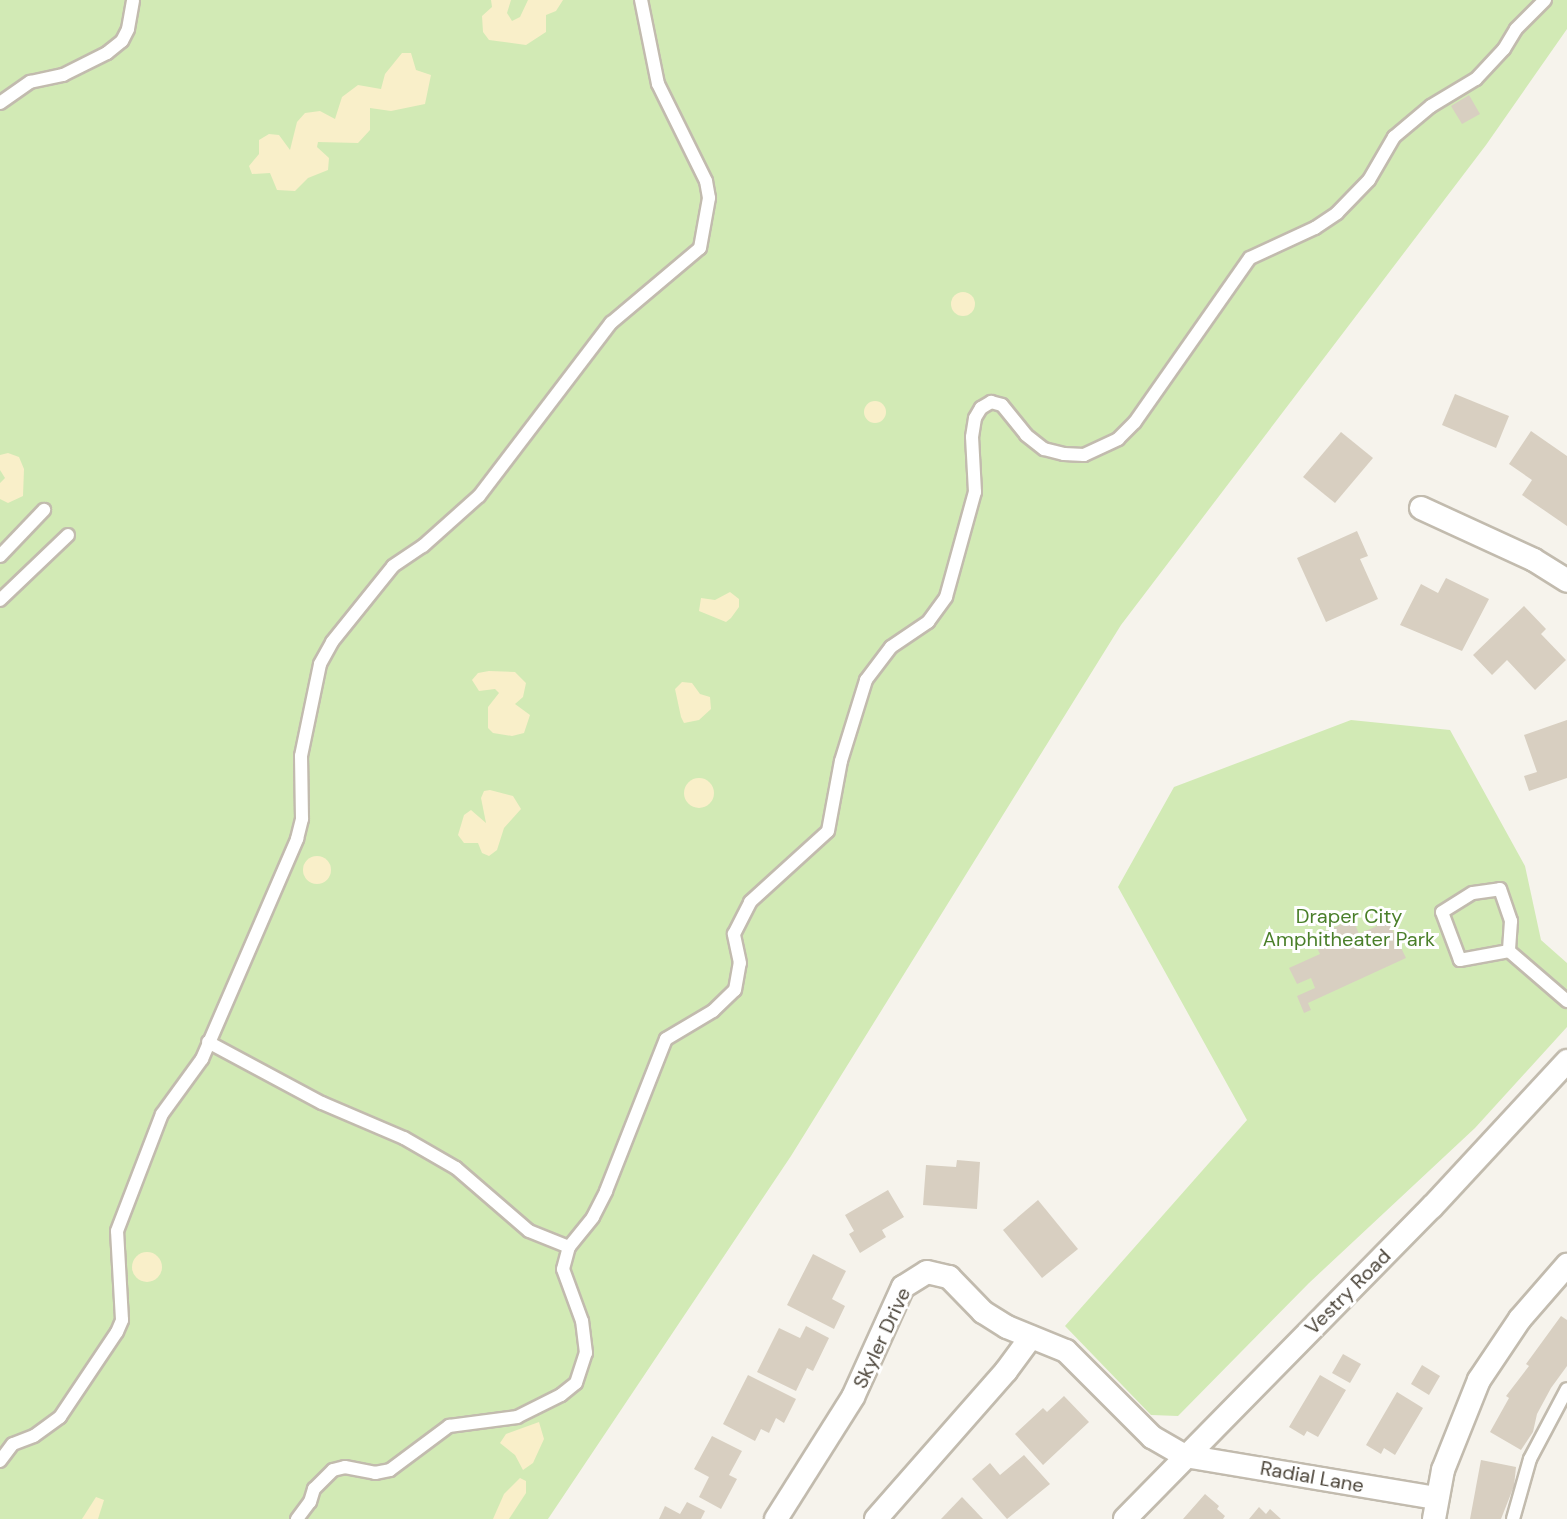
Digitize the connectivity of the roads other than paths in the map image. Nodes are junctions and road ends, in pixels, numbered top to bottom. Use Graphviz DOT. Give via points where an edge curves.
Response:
graph roads {
  1 [pos="133,0"];
  2 [pos="641,0"];
  3 [pos="1545,0"];
  4 [pos="0,103"];
  5 [pos="1421,508"];
  6 [pos="44,510"];
  7 [pos="68,535"];
  8 [pos="0,555"];
  9 [pos="1567,581"];
  10 [pos="0,600"];
  11 [pos="1509,951"];
  12 [pos="1567,1001"];
  13 [pos="208,1042"];
  14 [pos="1567,1060"];
  15 [pos="569,1247"];
  16 [pos="1567,1265"];
  17 [pos="1031,1337"];
  18 [pos="1567,1389"];
  19 [pos="1185,1456"];
  20 [pos="0,1461"];
  21 [pos="1436,1509"];
  22 [pos="297,1519"];
  23 [pos="776,1519"];
  24 [pos="876,1519"];
  25 [pos="1125,1519"];
  26 [pos="1513,1519"];
  1 -- 4 [label="lane" via="128,29 122,41 107,53 63,75 30,82"];
  2 -- 13 [label="lane" via="658,84 706,181 709,198 700,248 611,323 480,496 423,546 393,566 332,642 320,664 301,756 302,819 297,839 255,944"];
  3 -- 15 [label="lane" via="1526,17 1476,79 1431,106 1394,137 1370,180 1337,213 1315,228 1250,258 1119,439 1084,455 1064,454 1044,449 1026,435 1002,405 991,402 981,408 972,437 975,492 946,597 928,622 891,647 866,680 842,760 828,831 750,902 734,934 740,963 735,990 726,1002 666,1039 606,1191 593,1217"];
  5 -- 9 [label="street" via="1534,560"];
  6 -- 8 [label="lane"];
  7 -- 10 [label="lane"];
  11 -- 11 [label="lane" via="1460,960 1442,912 1473,893 1500,890 1511,921"];
  11 -- 12 [label="lane"];
  13 -- 15 [label="lane" via="322,1103 404,1138 456,1168 530,1231"];
  13 -- 20 [label="lane" via="188,1082 162,1114 120,1222 116,1258 122,1320 112,1346 81,1381 60,1417 34,1436 13,1444"];
  14 -- 19 [label="street, Vestry Road" via="1453,1185"];
  15 -- 22 [label="lane" via="563,1269 582,1321 586,1353 576,1383 517,1417 449,1426 390,1470 333,1470 314,1489"];
  16 -- 21 [label="street" via="1520,1319 1479,1380 1453,1443"];
  17 -- 19 [label="street, Skyler Drive" via="1066,1351 1152,1437"];
  17 -- 23 [label="street, Skyler Drive" via="983,1312 942,1273 927,1272 910,1279 853,1397"];
  17 -- 24 [label="street" via="1006,1371"];
  18 -- 26 [label="lane" via="1530,1459"];
  19 -- 21 [label="street, Radial Lane"];
  19 -- 25 [label="street, Vestry Road"];
}
